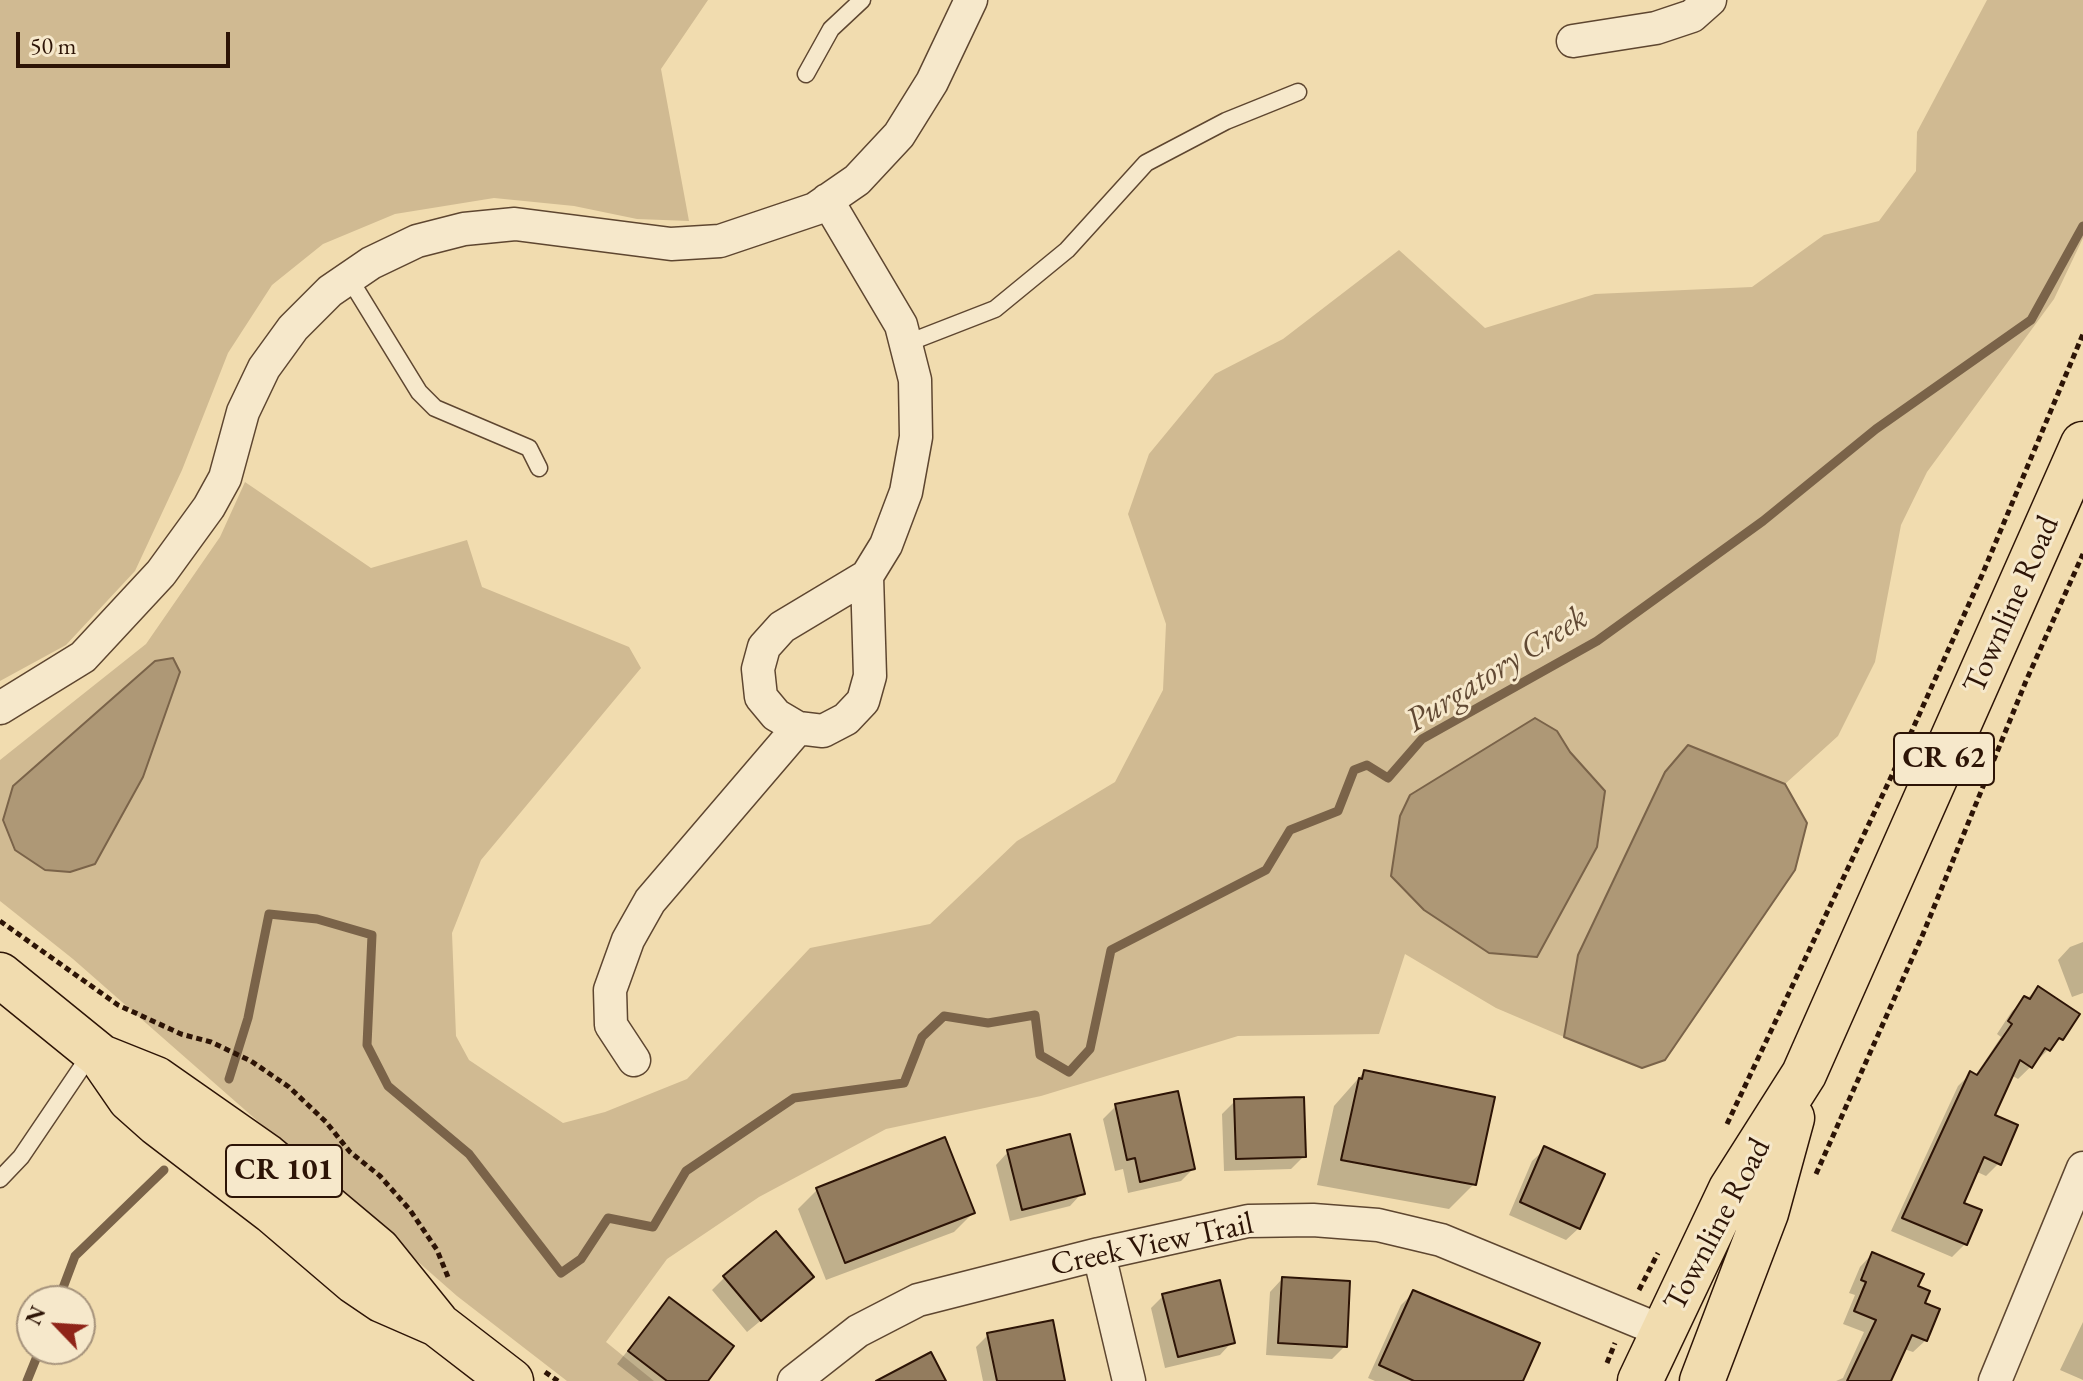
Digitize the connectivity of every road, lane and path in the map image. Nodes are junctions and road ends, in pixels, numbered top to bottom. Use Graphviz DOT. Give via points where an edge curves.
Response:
graph roads {
  1 [pos="862,0"];
  2 [pos="971,0"];
  3 [pos="1710,0"];
  4 [pos="1573,41"];
  5 [pos="806,74"];
  6 [pos="1298,92"];
  7 [pos="827,200"];
  8 [pos="349,278"];
  9 [pos="2083,334"];
  10 [pos="905,344"];
  11 [pos="2083,444"];
  12 [pos="539,468"];
  13 [pos="2083,554"];
  14 [pos="867,576"];
  15 [pos="0,708"];
  16 [pos="798,728"];
  17 [pos="0,921"];
  18 [pos="0,975"];
  19 [pos="97,1054"];
  20 [pos="634,1060"];
  21 [pos="1804,1074"];
  22 [pos="1723,1132"];
  23 [pos="2083,1168"];
  24 [pos="0,1179"];
  25 [pos="1813,1182"];
  26 [pos="1660,1250"];
  27 [pos="1099,1254"];
  28 [pos="445,1306"];
  29 [pos="1645,1324"];
  30 [pos="523,1373"];
  31 [pos="1623,1375"];
  32 [pos="558,1381"];
  33 [pos="794,1381"];
  34 [pos="1129,1381"];
  35 [pos="1702,1381"];
  36 [pos="1995,1381"];
  1 -- 5 [label="lane" via="831,29"];
  2 -- 7 [label="street" via="932,82 899,135 857,180"];
  3 -- 4 [label="street" via="1692,16 1656,28"];
  6 -- 10 [label="lane" via="1226,121 1146,163 1067,250 995,309"];
  7 -- 8 [label="street" via="720,241 671,244 515,224 464,229 417,241"];
  7 -- 10 [label="street" via="875,276 901,325"];
  8 -- 12 [label="lane" via="419,392 435,408 529,448"];
  8 -- 15 [label="street" via="293,328 264,368 243,412 225,478 161,573 83,657"];
  9 -- 22 [label="path" via="1905,746"];
  10 -- 14 [label="street" via="915,380 916,437 906,492 886,545"];
  11 -- 21 [label="main road, Townline Road / CR 62"];
  13 -- 25 [label="path"];
  14 -- 16 [label="street" via="870,676 863,701 846,719 823,731"];
  14 -- 16 [label="street" via="782,627 764,647 758,669 761,697 776,715"];
  16 -- 20 [label="street" via="650,901 628,940 610,990 611,1025"];
  17 -- 28 [label="path" via="118,1005 251,1061 306,1102 426,1231"];
  18 -- 19 [label="main road, CR 101"];
  19 -- 24 [label="lane"];
  19 -- 28 [label="main road, CR 101" via="156,1079 266,1156"];
  21 -- 29 [label="main road, Townline Road / CR 62"];
  21 -- 35 [label="main road, Townline Road / CR 62" via="1766,1213"];
  23 -- 36 [label="street"];
  26 -- 29 [label="path" via="1647,1270"];
  27 -- 29 [label="street, Creek View Trail" via="1248,1221 1378,1225 1441,1240"];
  27 -- 33 [label="street, Creek View Trail" via="918,1300 858,1331"];
  27 -- 34 [label="street"];
  28 -- 30 [label="main road, CR 101"];
  29 -- 31 [label="main road, Townline Road / CR 62"];
  29 -- 31 [label="path" via="1608,1355"];
  30 -- 32 [label="path"];
}
